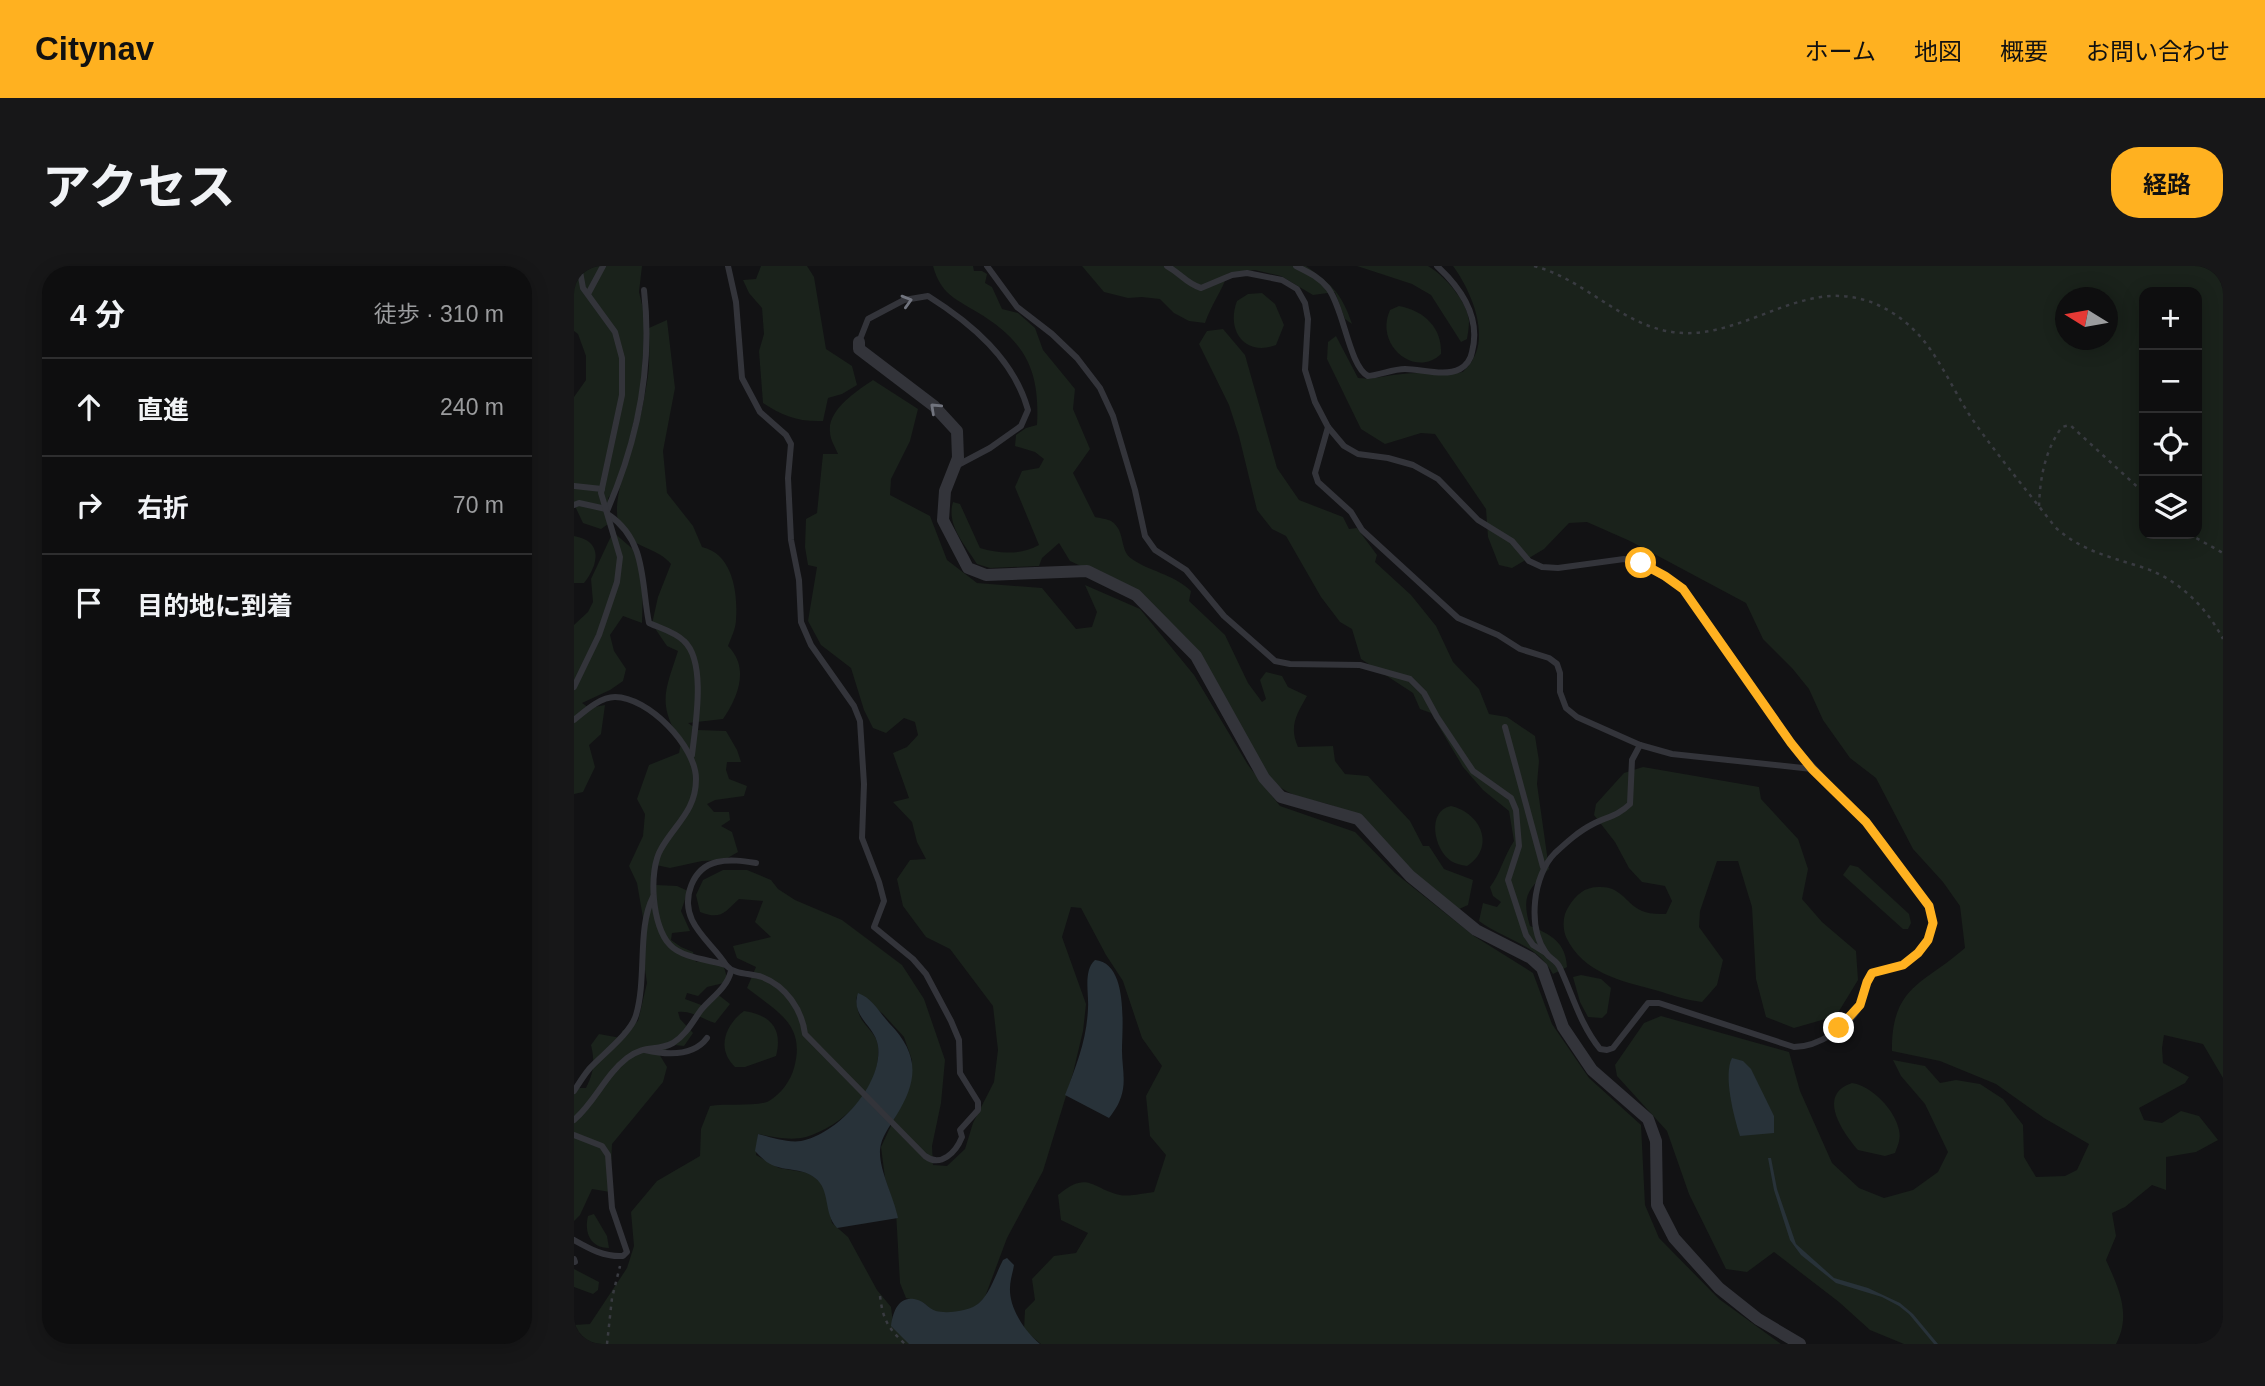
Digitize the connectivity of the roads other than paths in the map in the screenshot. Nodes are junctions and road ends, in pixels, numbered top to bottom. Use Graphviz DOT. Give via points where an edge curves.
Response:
graph roads {
  1 [pos="579,266"];
  2 [pos="603,266"];
  3 [pos="728,266"];
  4 [pos="987,266"];
  5 [pos="1167,266"];
  6 [pos="1182,266"];
  7 [pos="1296,266"];
  8 [pos="1437,266"];
  9 [pos="1184,278"];
  10 [pos="643,290"];
  11 [pos="588,294"];
  12 [pos="859,342"];
  13 [pos="1328,427"];
  14 [pos="954,467"];
  15 [pos="574,486"];
  16 [pos="602,489"];
  17 [pos="574,505"];
  18 [pos="607,511"];
  19 [pos="574,687"];
  20 [pos="574,720"];
  21 [pos="1504,727"];
  22 [pos="1640,745"];
  23 [pos="692,757"];
  24 [pos="1812,769"];
  25 [pos="756,863"];
  26 [pos="1543,867"];
  27 [pos="653,897"];
  28 [pos="1546,953"];
  29 [pos="726,964"];
  30 [pos="731,971"];
  31 [pos="707,1038"];
  32 [pos="641,1049"];
  33 [pos="574,1091"];
  34 [pos="574,1120"];
  35 [pos="574,1135"];
  36 [pos="574,1240"];
  37 [pos="1800,1344"];
  1 -- 11 [label="lane"];
  2 -- 11 [label="lane"];
  3 -- 30 [label="lane" via="736,302 741,378 760,412 791,444 791,540 801,622 860,721 862,838 884,901 874,927 926,974 951,1020 959,1040 960,1073 978,1102 978,1110 960,1130 962,1137 952,1155 937,1161 925,1156 805,1034 800,1012 773,982"];
  4 -- 28 [label="lane" via="1017,307 1077,358 1100,388 1113,416 1145,536 1155,550 1186,570 1224,616 1275,661 1360,664 1410,679 1424,693 1473,771 1511,798 1519,846 1508,880 1526,935"];
  5 -- 9 [label="lane"];
  6 -- 9 [label="lane"];
  7 -- 8 [label="lane" via="1326,285 1336,300 1357,365 1368,376 1402,369 1445,372 1460,369 1471,360 1475,334 1470,307"];
  9 -- 13 [label="lane" via="1201,288 1247,273 1282,280 1297,289 1308,319 1305,370"];
  10 -- 18 [label="lane" via="647,322 644,392 632,443"];
  11 -- 16 [label="lane" via="615,332 622,358 622,395"];
  14 -- 12 [label="street, one-way" via="957,431 934,405 859,349"];
  12 -- 14 [label="lane, one-way" via="868,319 904,300 928,296 954,312 1013,372 1028,410 1021,425"];
  13 -- 22 [label="lane" via="1315,473 1362,530 1458,618 1556,664 1566,708 1577,717"];
  13 -- 24 [label="lane" via="1358,454 1413,465 1438,479 1478,520 1542,567 1624,559 1665,576 1683,589"];
  14 -- 37 [label="street" via="945,491 943,520 968,568 986,575 1087,571 1136,595 1196,656 1264,778 1282,797 1358,819 1419,884 1476,930 1542,968 1563,1027 1592,1070 1648,1119 1656,1141 1657,1205 1674,1238 1719,1288"];
  15 -- 16 [label="lane"];
  16 -- 18 [label="lane"];
  17 -- 18 [label="lane"];
  18 -- 19 [label="lane" via="620,556 617,582"];
  18 -- 23 [label="lane" via="637,548 649,623 685,641 693,657 697,701"];
  20 -- 23 [label="lane" via="597,703 613,697 627,699 643,705 663,722"];
  21 -- 26 [label="lane"];
  22 -- 24 [label="lane" via="1672,754"];
  22 -- 26 [label="lane" via="1632,760 1630,804 1573,837"];
  23 -- 27 [label="lane" via="696,790 656,860"];
  24 -- 28 [label="lane" via="1883,842 1929,906 1933,923 1918,953 1903,965 1872,973 1860,1005 1839,1028 1820,1041 1794,1047 1648,1003 1613,1048 1600,1049 1580,1018 1557,961"];
  25 -- 29 [label="lane" via="715,862 693,879 689,889 692,921"];
  26 -- 28 [label="lane" via="1535,907"];
  27 -- 29 [label="lane" via="671,947"];
  27 -- 33 [label="lane" via="646,921 636,1017"];
  29 -- 30 [label="lane"];
  30 -- 32 [label="lane" via="723,987 676,1041"];
  31 -- 32 [label="lane" via="701,1046 680,1053"];
  32 -- 34 [label="lane" via="612,1071"];
  35 -- 36 [label="lane" via="602,1146 608,1155 612,1208 627,1252 604,1255"];
}
